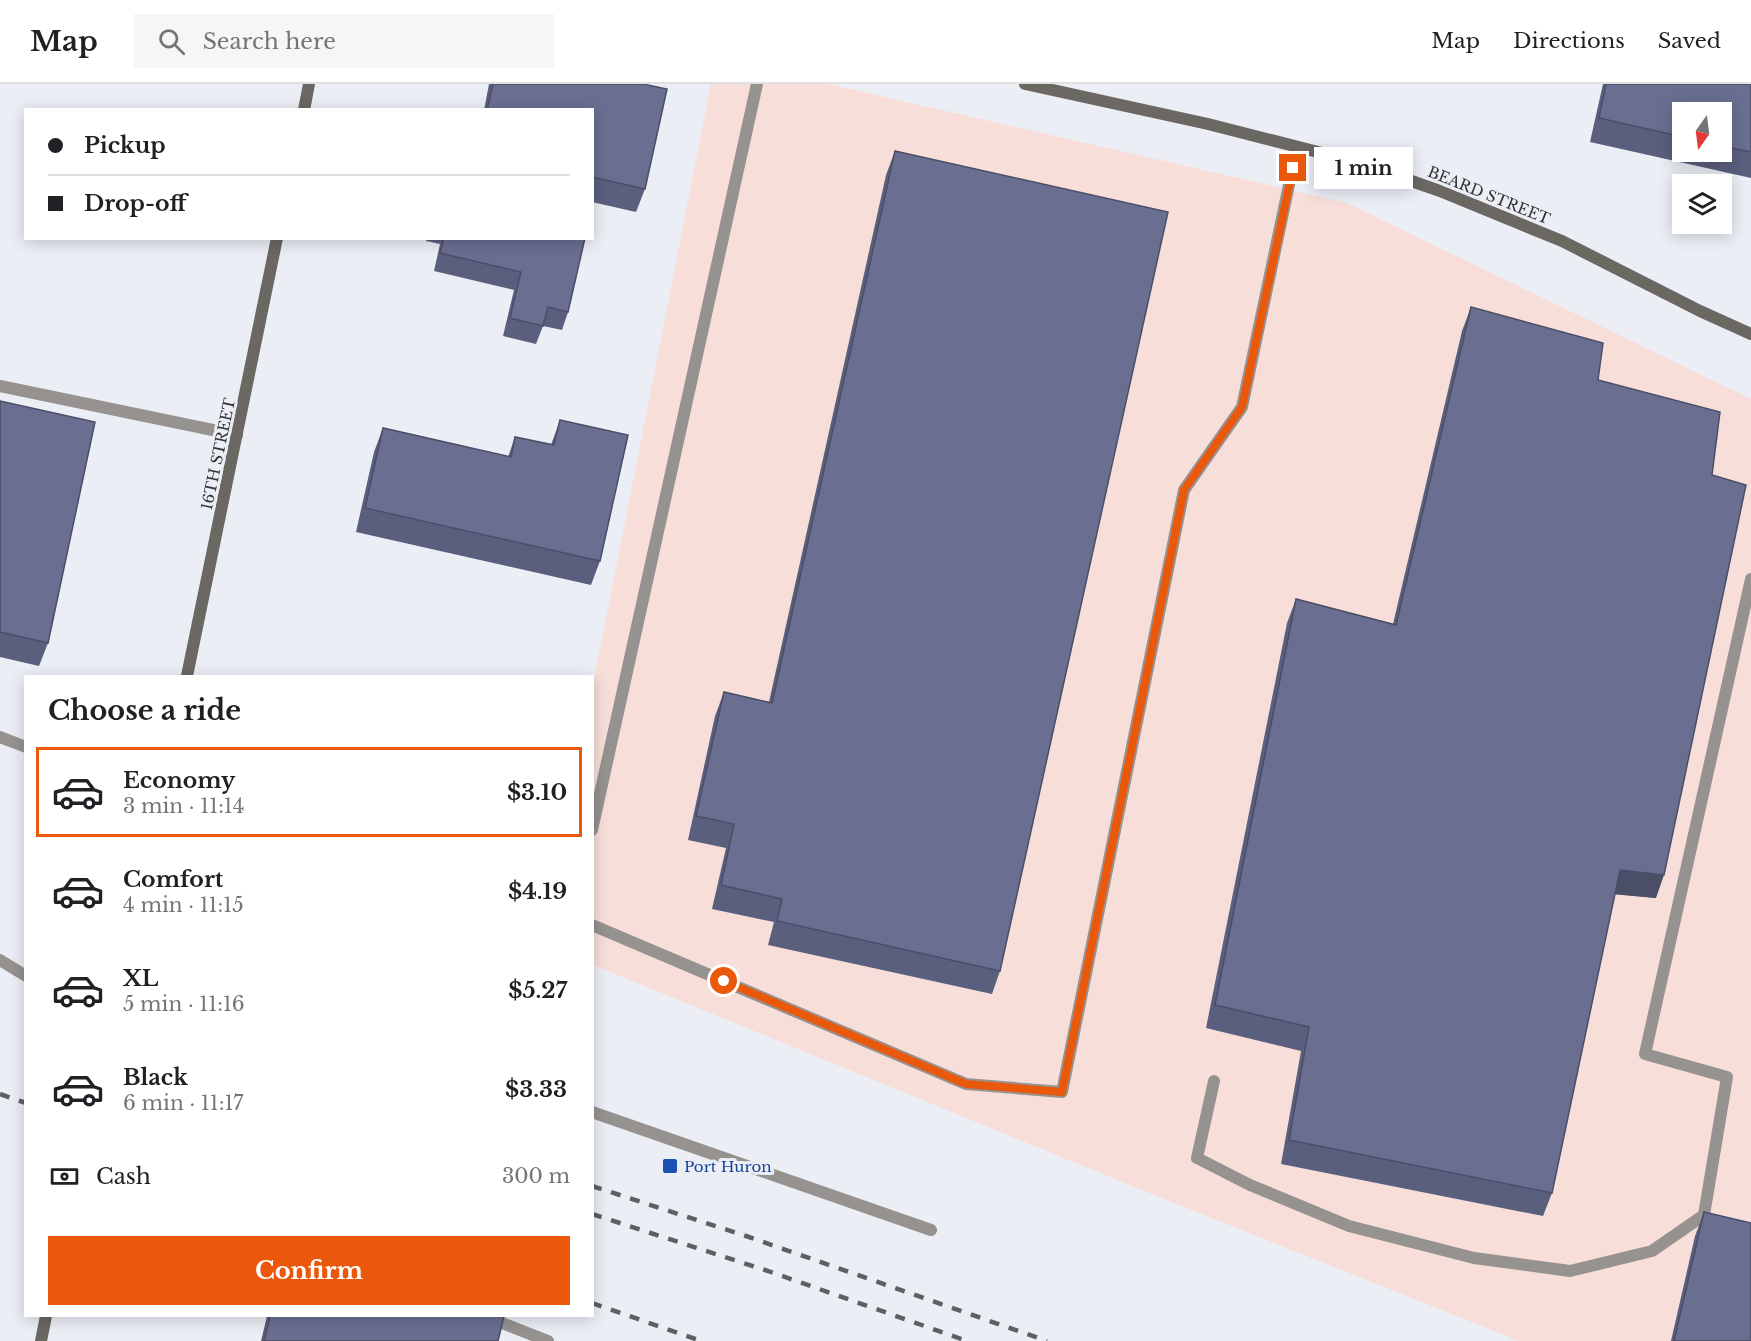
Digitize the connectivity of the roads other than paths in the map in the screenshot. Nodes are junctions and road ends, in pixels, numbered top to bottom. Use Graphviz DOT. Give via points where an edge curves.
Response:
graph roads {
  1 [pos="309,84"];
  2 [pos="757,84"];
  3 [pos="1025,84"];
  4 [pos="304,108"];
  5 [pos="1297,147"];
  6 [pos="277,240"];
  7 [pos="1751,334"];
  8 [pos="0,386"];
  9 [pos="237,435"];
  10 [pos="1751,579"];
  11 [pos="187,675"];
  12 [pos="0,737"];
  13 [pos="24,746"];
  14 [pos="594,821"];
  15 [pos="594,926"];
  16 [pos="0,960"];
  17 [pos="24,975"];
  18 [pos="1214,1081"];
  19 [pos="594,1113"];
  20 [pos="931,1230"];
  21 [pos="46,1317"];
  22 [pos="487,1317"];
  23 [pos="40,1341"];
  24 [pos="548,1341"];
  1 -- 4 [label="street"];
  2 -- 14 [label="lane"];
  3 -- 5 [label="street, BEARD STREET"];
  5 -- 7 [label="street, BEARD STREET" via="1357,162 1461,199 1562,242"];
  5 -- 15 [label="lane" via="1242,407 1184,490 1062,1092 966,1084"];
  6 -- 9 [label="street, 16TH STREET"];
  8 -- 9 [label="lane"];
  9 -- 11 [label="street, 16TH STREET"];
  10 -- 18 [label="lane" via="1646,1054 1727,1077 1704,1215 1652,1251 1570,1271 1474,1258 1349,1226 1250,1185 1197,1158"];
  12 -- 13 [label="lane"];
  16 -- 17 [label="lane"];
  19 -- 20 [label="lane"];
  21 -- 23 [label="street"];
  22 -- 24 [label="lane"];
}
